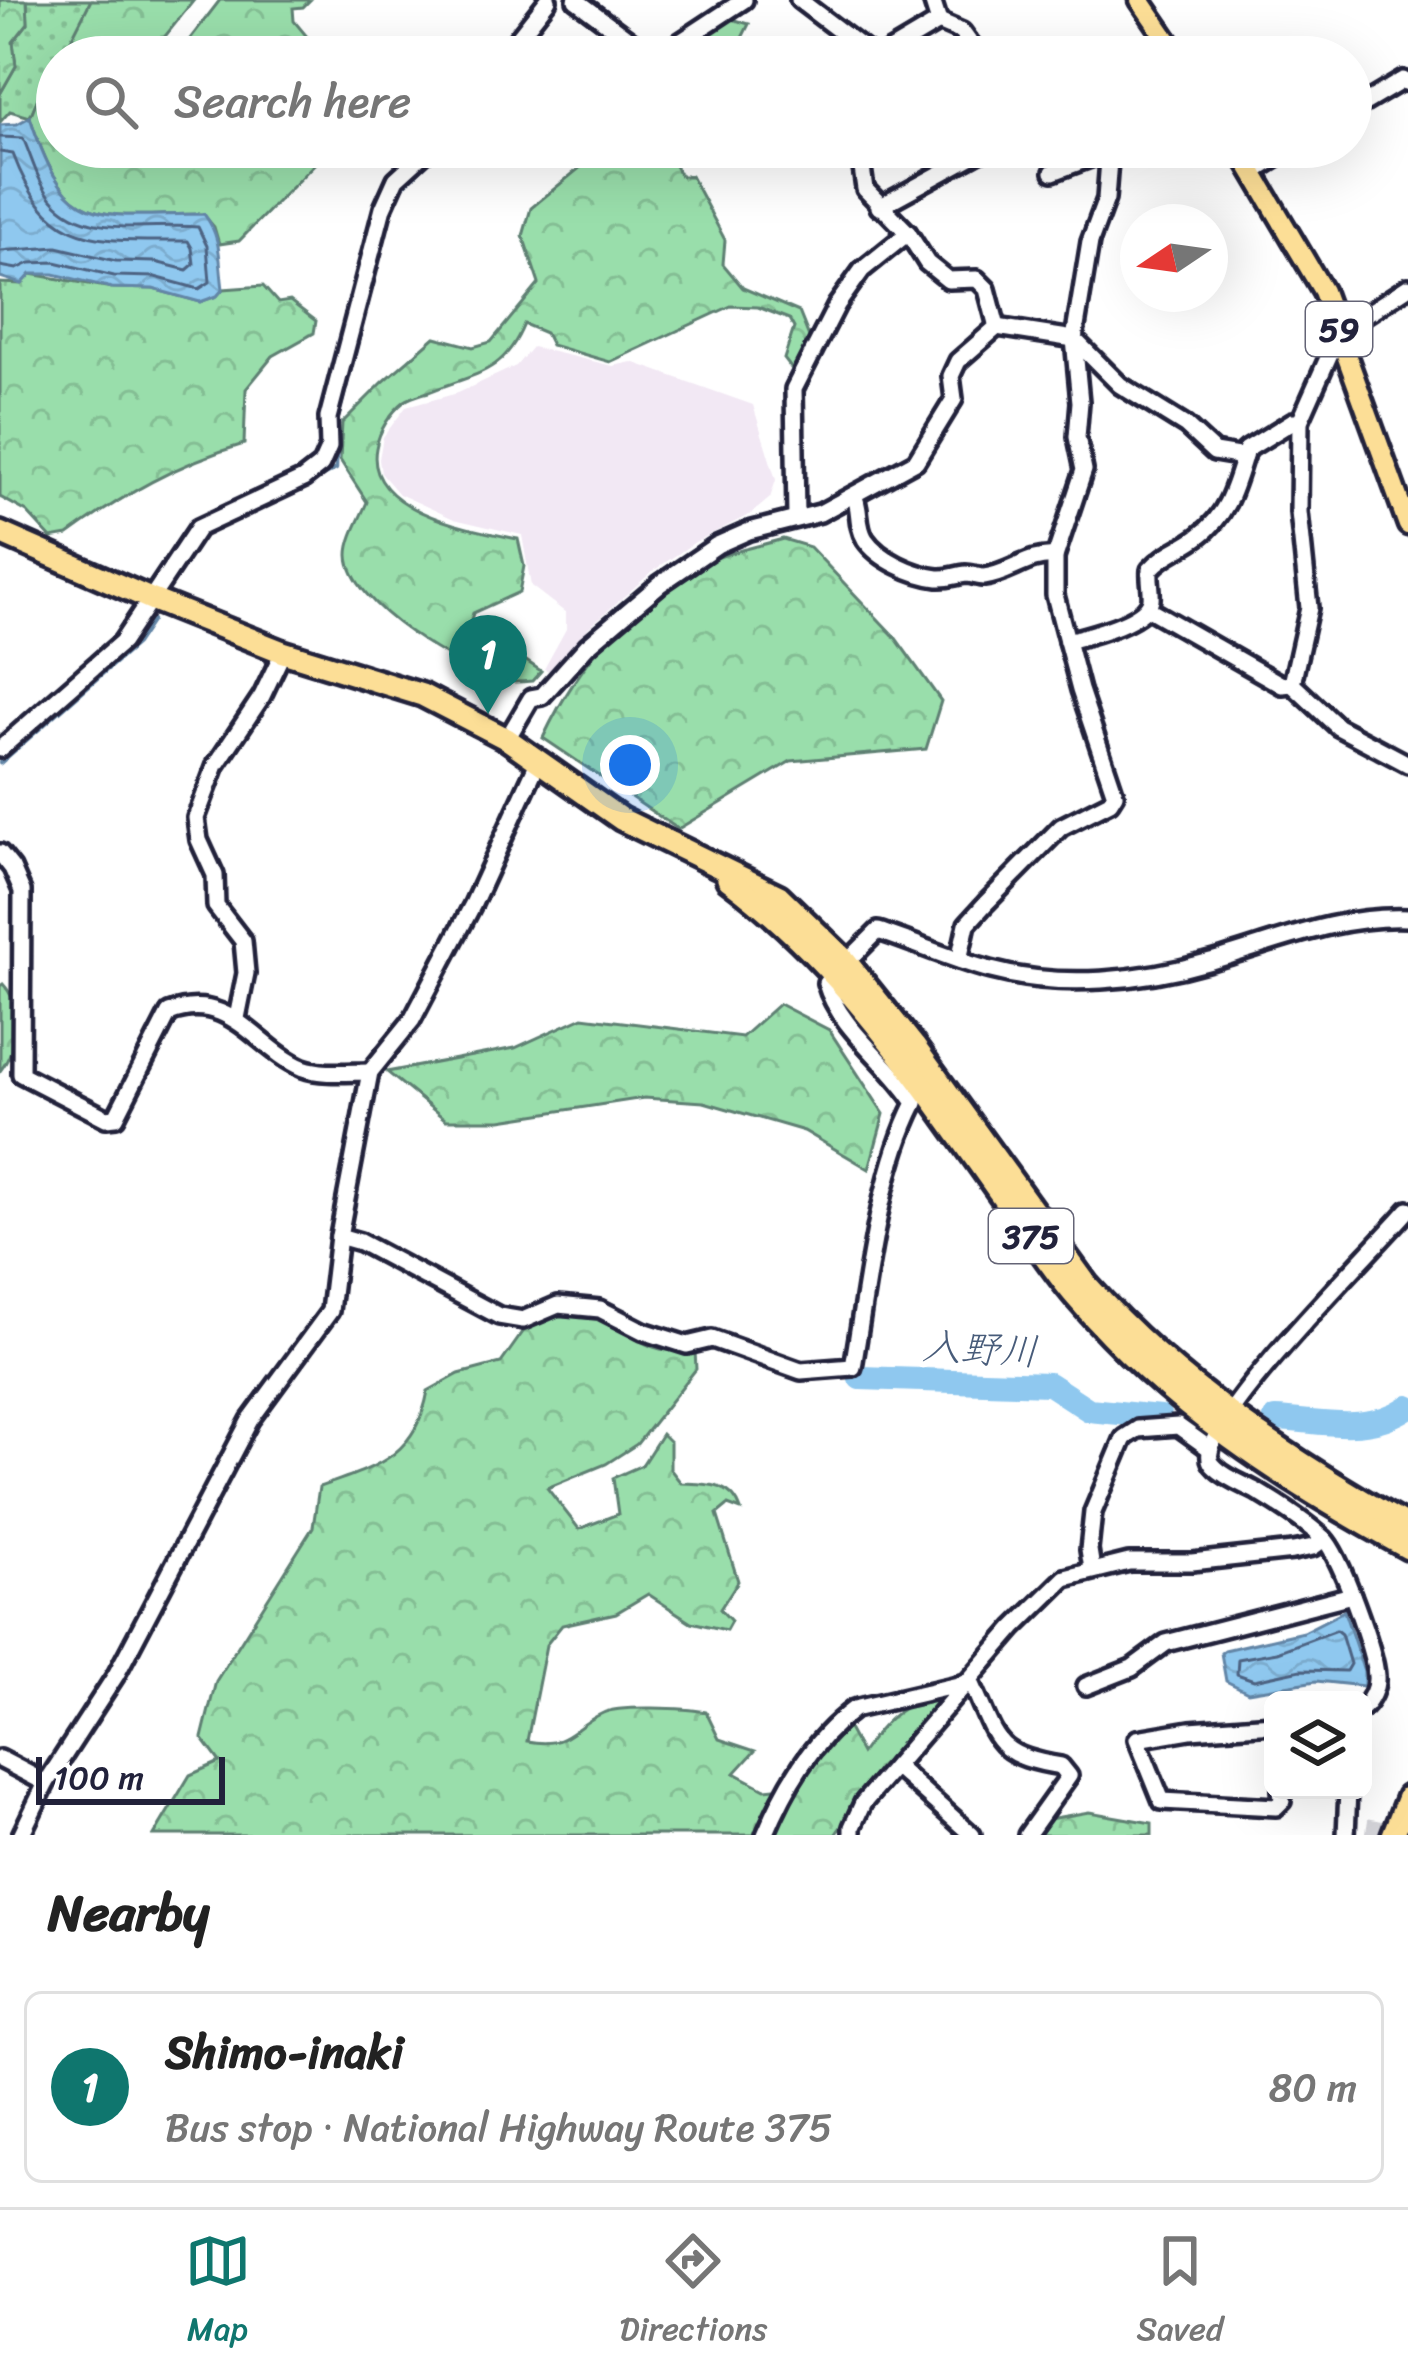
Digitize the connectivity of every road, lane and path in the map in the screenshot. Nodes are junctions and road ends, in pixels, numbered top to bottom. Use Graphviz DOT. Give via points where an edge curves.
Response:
graph roads {
  1 [pos="548,0"];
  2 [pos="576,0"];
  3 [pos="744,0"];
  4 [pos="799,0"];
  5 [pos="932,0"];
  6 [pos="1140,0"];
  7 [pos="939,22"];
  8 [pos="520,36"];
  9 [pos="625,36"];
  10 [pos="689,36"];
  11 [pos="848,36"];
  12 [pos="914,36"];
  13 [pos="965,36"];
  14 [pos="1159,36"];
  15 [pos="1408,82"];
  16 [pos="1372,98"];
  17 [pos="408,168"];
  18 [pos="862,168"];
  19 [pos="950,168"];
  20 [pos="1064,168"];
  21 [pos="1109,168"];
  22 [pos="1251,168"];
  23 [pos="1260,168"];
  24 [pos="1053,172"];
  25 [pos="1254,172"];
  26 [pos="879,207"];
  27 [pos="908,232"];
  28 [pos="1408,287"];
  29 [pos="997,327"];
  30 [pos="1340,331"];
  31 [pos="1074,339"];
  32 [pos="1300,421"];
  33 [pos="1244,458"];
  34 [pos="854,494"];
  35 [pos="796,517"];
  36 [pos="1408,525"];
  37 [pos="0,532"];
  38 [pos="1055,557"];
  39 [pos="152,600"];
  40 [pos="1147,608"];
  41 [pos="1067,641"];
  42 [pos="283,652"];
  43 [pos="1292,684"];
  44 [pos="507,739"];
  45 [pos="0,748"];
  46 [pos="538,762"];
  47 [pos="1408,764"];
  48 [pos="0,853"];
  49 [pos="1408,918"];
  50 [pos="959,961"];
  51 [pos="839,965"];
  52 [pos="237,1018"];
  53 [pos="370,1072"];
  54 [pos="1408,1210"];
  55 [pos="339,1236"];
  56 [pos="1220,1432"];
  57 [pos="1408,1527"];
  58 [pos="1324,1539"];
  59 [pos="1408,1548"];
  60 [pos="1092,1569"];
  61 [pos="1352,1595"];
  62 [pos="971,1682"];
  63 [pos="1086,1686"];
  64 [pos="1372,1696"];
  65 [pos="1264,1725"];
  66 [pos="0,1759"];
  67 [pos="896,1766"];
  68 [pos="46,1783"];
  69 [pos="1408,1797"];
  70 [pos="1282,1799"];
  71 [pos="1348,1799"];
  72 [pos="1367,1826"];
  73 [pos="1347,1829"];
  74 [pos="21,1835"];
  75 [pos="765,1835"];
  76 [pos="852,1835"];
  77 [pos="972,1835"];
  78 [pos="1027,1835"];
  79 [pos="1393,1835"];
  1 -- 8 [label="street"];
  2 -- 9 [label="street"];
  3 -- 10 [label="street"];
  4 -- 11 [label="street"];
  5 -- 7 [label="street"];
  6 -- 14 [label="main road"];
  7 -- 12 [label="street"];
  7 -- 13 [label="street"];
  15 -- 16 [label="street"];
  17 -- 39 [label="street" via="383,208 321,466 198,528"];
  18 -- 26 [label="street"];
  19 -- 26 [label="street"];
  20 -- 24 [label="street"];
  21 -- 31 [label="street"];
  22 -- 25 [label="main road, 59"];
  23 -- 25 [label="street"];
  25 -- 30 [label="main road, 59"];
  26 -- 27 [label="street"];
  27 -- 29 [label="street" via="937,274 976,279 987,289"];
  27 -- 35 [label="street" via="862,270 836,305 794,389"];
  28 -- 30 [label="street"];
  29 -- 31 [label="street"];
  29 -- 34 [label="street" via="958,361 954,399 916,461"];
  30 -- 32 [label="street"];
  30 -- 36 [label="main road, 59"];
  31 -- 33 [label="street" via="1120,385 1214,452"];
  31 -- 38 [label="street" via="1084,470"];
  32 -- 33 [label="street"];
  32 -- 43 [label="street" via="1309,608"];
  33 -- 40 [label="street" via="1217,520 1150,570"];
  34 -- 35 [label="street"];
  34 -- 38 [label="street" via="868,544 921,574 980,578"];
  35 -- 44 [label="street" via="717,544 660,584 542,697 531,698"];
  37 -- 39 [label="highway, 375"];
  38 -- 41 [label="street"];
  39 -- 42 [label="highway, 375"];
  39 -- 45 [label="street" via="122,642"];
  40 -- 41 [label="street" via="1115,628"];
  40 -- 43 [label="street"];
  41 -- 50 [label="street" via="1115,794 1061,827 986,903 967,924"];
  42 -- 44 [label="highway, 375" via="422,695"];
  42 -- 52 [label="street" via="216,765 196,818 215,874 216,906 247,958"];
  43 -- 47 [label="street" via="1338,727"];
  44 -- 46 [label="highway, 375"];
  46 -- 51 [label="highway, 375" via="621,819 779,896"];
  46 -- 53 [label="street" via="412,1020"];
  48 -- 52 [label="street" via="22,891 21,1074 116,1117 170,1013 183,1007"];
  49 -- 50 [label="street" via="1315,927 1208,962 1106,980 1039,978"];
  50 -- 51 [label="street" via="878,931"];
  51 -- 55 [label="street" via="826,983 832,1004 915,1102 884,1200 853,1367 801,1371 712,1339 687,1345 600,1309 558,1305 523,1320 499,1316"];
  51 -- 56 [label="highway, 375" via="914,1046 1087,1285 1174,1372"];
  52 -- 53 [label="street" via="310,1071"];
  53 -- 55 [label="street"];
  54 -- 56 [label="street" via="1282,1348"];
  55 -- 68 [label="street" via="330,1311 250,1420 116,1675"];
  56 -- 57 [label="highway, 375"];
  56 -- 58 [label="street" via="1210,1460 1217,1469"];
  56 -- 59 [label="highway, 375"];
  56 -- 60 [label="street" via="1178,1426 1124,1438 1093,1512"];
  58 -- 60 [label="street" via="1238,1559"];
  58 -- 61 [label="street"];
  60 -- 62 [label="street" via="1065,1578 1041,1600"];
  61 -- 63 [label="street" via="1166,1643"];
  61 -- 64 [label="street" via="1377,1677"];
  62 -- 67 [label="street"];
  62 -- 75 [label="street" via="854,1709 785,1785"];
  62 -- 78 [label="street" via="1007,1751 1061,1766 1069,1776"];
  65 -- 70 [label="street" via="1138,1739 1162,1801 1276,1807"];
  66 -- 68 [label="street"];
  67 -- 76 [label="street" via="863,1803"];
  67 -- 77 [label="street"];
  68 -- 74 [label="street"];
  69 -- 79 [label="highway"];
  71 -- 73 [label="street"];
  72 -- 73 [label="street"];
}
